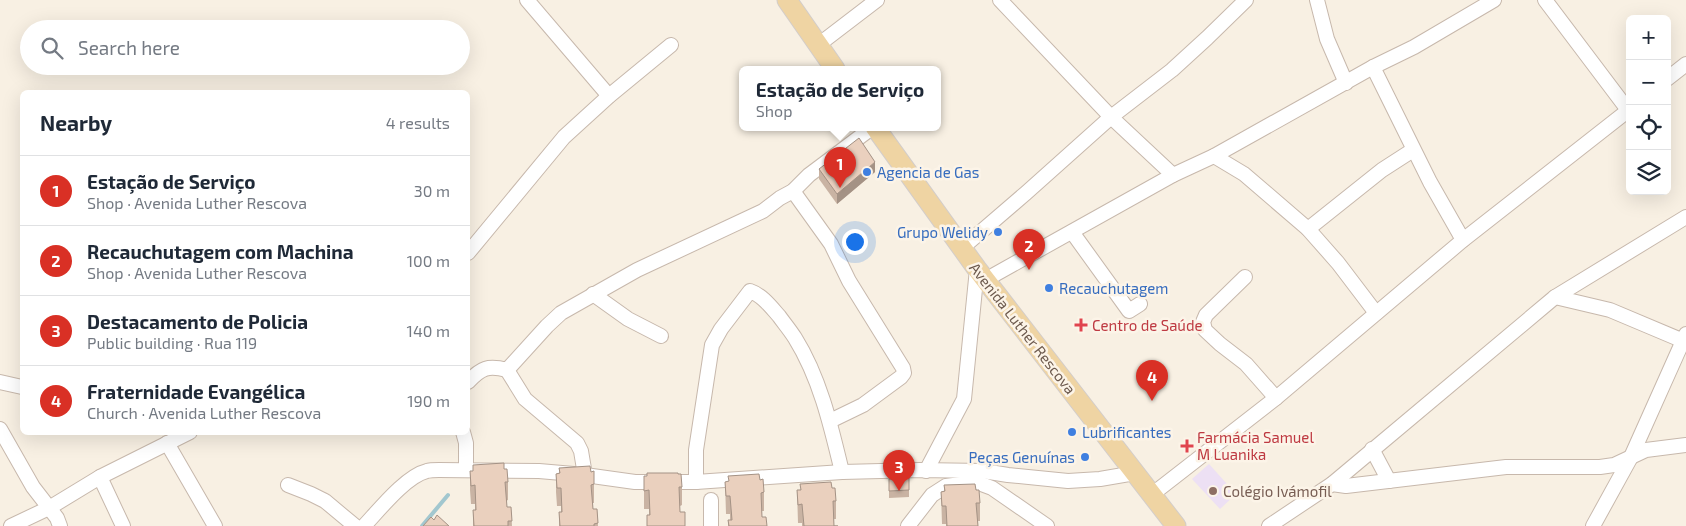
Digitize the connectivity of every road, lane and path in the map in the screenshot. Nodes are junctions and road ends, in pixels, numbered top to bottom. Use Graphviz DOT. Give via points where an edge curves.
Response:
graph roads {
  1 [pos="527,0"];
  2 [pos="787,0"];
  3 [pos="799,0"];
  4 [pos="877,0"];
  5 [pos="1000,0"];
  6 [pos="1246,0"];
  7 [pos="1317,0"];
  8 [pos="1494,0"];
  9 [pos="1545,0"];
  10 [pos="826,39"];
  11 [pos="672,46"];
  12 [pos="1686,64"];
  13 [pos="833,66"];
  14 [pos="845,66"];
  15 [pos="1373,67"];
  16 [pos="1671,76"];
  17 [pos="1346,83"];
  18 [pos="609,96"];
  19 [pos="1626,106"];
  20 [pos="1626,112"];
  21 [pos="1110,117"];
  22 [pos="869,131"];
  23 [pos="877,131"];
  24 [pos="890,131"];
  25 [pos="1413,150"];
  26 [pos="1214,156"];
  27 [pos="1173,175"];
  28 [pos="793,191"];
  29 [pos="1686,217"];
  30 [pos="1308,229"];
  31 [pos="1072,232"];
  32 [pos="1463,240"];
  33 [pos="969,242"];
  34 [pos="470,251"];
  35 [pos="986,272"];
  36 [pos="1245,277"];
  37 [pos="593,294"];
  38 [pos="1555,297"];
  39 [pos="1140,304"];
  40 [pos="1376,313"];
  41 [pos="661,336"];
  42 [pos="1685,339"];
  43 [pos="507,370"];
  44 [pos="470,380"];
  45 [pos="0,382"];
  46 [pos="20,387"];
  47 [pos="1276,398"];
  48 [pos="830,421"];
  49 [pos="0,429"];
  50 [pos="184,435"];
  51 [pos="464,435"];
  52 [pos="167,443"];
  53 [pos="1686,445"];
  54 [pos="1372,449"];
  55 [pos="1631,457"];
  56 [pos="466,469"];
  57 [pos="926,471"];
  58 [pos="842,472"];
  59 [pos="1135,472"];
  60 [pos="585,475"];
  61 [pos="100,477"];
  62 [pos="1389,481"];
  63 [pos="696,482"];
  64 [pos="1332,484"];
  65 [pos="288,485"];
  66 [pos="1159,489"];
  67 [pos="712,500"];
  68 [pos="49,508"];
  69 [pos="11,526"];
  70 [pos="60,526"];
  71 [pos="122,526"];
  72 [pos="215,526"];
  73 [pos="355,526"];
  74 [pos="364,526"];
  75 [pos="711,526"];
  76 [pos="908,526"];
  77 [pos="1047,526"];
  78 [pos="1176,526"];
  79 [pos="1186,526"];
  80 [pos="1269,526"];
  81 [pos="1593,526"];
  1 -- 18 [label="street"];
  2 -- 13 [label="main road"];
  3 -- 10 [label="main road"];
  4 -- 10 [label="street"];
  5 -- 21 [label="street"];
  6 -- 21 [label="street" via="1172,70"];
  7 -- 17 [label="street" via="1327,39"];
  8 -- 15 [label="street"];
  9 -- 19 [label="street"];
  10 -- 14 [label="main road"];
  11 -- 18 [label="street"];
  12 -- 16 [label="street"];
  15 -- 17 [label="street"];
  15 -- 25 [label="street"];
  17 -- 26 [label="street"];
  18 -- 34 [label="street" via="564,137"];
  20 -- 32 [label="street"];
  21 -- 27 [label="street"];
  21 -- 33 [label="street"];
  22 -- 28 [label="street" via="809,175"];
  23 -- 35 [label="main road, Avenida Luther Rescova"];
  24 -- 33 [label="main road, Avenida Luther Rescova"];
  25 -- 30 [label="street" via="1382,170"];
  25 -- 32 [label="street"];
  26 -- 27 [label="street"];
  26 -- 30 [label="street" via="1244,174"];
  27 -- 31 [label="street"];
  28 -- 37 [label="street" via="763,211"];
  28 -- 48 [label="street" via="831,244 904,373 863,405"];
  29 -- 38 [label="street"];
  30 -- 40 [label="street"];
  31 -- 35 [label="street"];
  31 -- 39 [label="street" via="1129,311"];
  32 -- 40 [label="street"];
  33 -- 35 [label="main road, Avenida Luther Rescova"];
  35 -- 57 [label="street" via="964,398"];
  35 -- 59 [label="main road, Avenida Luther Rescova"];
  35 -- 66 [label="main road, Avenida Luther Rescova"];
  36 -- 47 [label="street" via="1206,315 1203,322 1205,330 1246,364"];
  37 -- 41 [label="street" via="628,319"];
  37 -- 43 [label="street" via="561,313"];
  38 -- 42 [label="street" via="1610,310"];
  38 -- 54 [label="street"];
  40 -- 47 [label="street"];
  42 -- 55 [label="street"];
  43 -- 44 [label="street" via="494,366 483,368"];
  43 -- 60 [label="street" via="524,399 577,443"];
  45 -- 46 [label="street"];
  47 -- 66 [label="street"];
  48 -- 58 [label="street"];
  48 -- 63 [label="street" via="795,338 770,306 750,291 712,345 696,450"];
  49 -- 68 [label="street" via="32,487"];
  50 -- 52 [label="street"];
  51 -- 56 [label="street"];
  52 -- 61 [label="street"];
  52 -- 72 [label="street"];
  53 -- 55 [label="street" via="1653,448"];
  54 -- 62 [label="street"];
  54 -- 64 [label="street"];
  55 -- 62 [label="street" via="1600,467 1506,467"];
  55 -- 81 [label="street"];
  56 -- 60 [label="street"];
  56 -- 74 [label="street" via="426,471 415,477 392,495"];
  57 -- 58 [label="street"];
  57 -- 59 [label="street" via="982,471 1068,481"];
  58 -- 63 [label="street"];
  59 -- 78 [label="main road, Avenida Luther Rescova"];
  60 -- 63 [label="street" via="636,482"];
  61 -- 68 [label="street"];
  61 -- 71 [label="street"];
  62 -- 64 [label="street" via="1346,486"];
  64 -- 80 [label="street"];
  65 -- 73 [label="street" via="325,501"];
  66 -- 79 [label="main road, Avenida Luther Rescova"];
  67 -- 75 [label="street"];
  68 -- 69 [label="street"];
  68 -- 70 [label="street"];
  76 -- 77 [label="street" via="932,494 946,486 976,482 992,488"];
}
